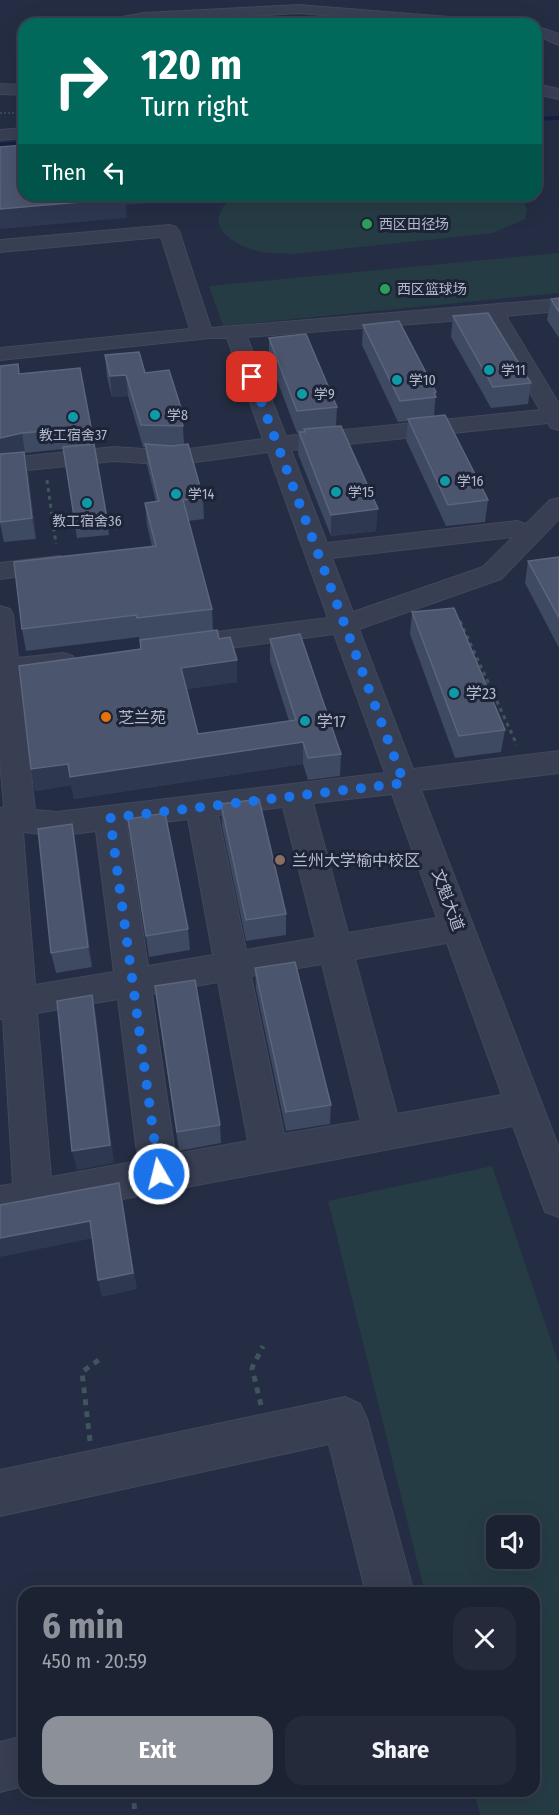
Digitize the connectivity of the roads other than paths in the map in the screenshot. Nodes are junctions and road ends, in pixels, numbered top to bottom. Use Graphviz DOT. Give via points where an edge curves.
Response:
graph roads {
  1 [pos="139,18"];
  2 [pos="411,18"];
  3 [pos="542,33"];
  4 [pos="559,40"];
  5 [pos="0,89"];
  6 [pos="18,90"];
  7 [pos="542,90"];
  8 [pos="559,94"];
  9 [pos="18,134"];
  10 [pos="0,135"];
  11 [pos="0,246"];
  12 [pos="559,305"];
  13 [pos="493,311"];
  14 [pos="236,332"];
  15 [pos="202,334"];
  16 [pos="0,354"];
  17 [pos="558,418"];
  18 [pos="277,444"];
  19 [pos="0,466"];
  20 [pos="559,505"];
  21 [pos="529,535"];
  22 [pos="318,552"];
  23 [pos="87,561"];
  24 [pos="0,571"];
  25 [pos="0,615"];
  26 [pos="345,624"];
  27 [pos="158,649"];
  28 [pos="87,658"];
  29 [pos="6,669"];
  30 [pos="559,762"];
  31 [pos="404,783"];
  32 [pos="295,795"];
  33 [pos="201,807"];
  34 [pos="110,818"];
  35 [pos="9,819"];
  36 [pos="458,928"];
  37 [pos="335,949"];
  38 [pos="232,966"];
  39 [pos="132,983"];
  40 [pos="10,1004"];
  41 [pos="525,1107"];
  42 [pos="383,1133"];
  43 [pos="269,1154"];
  44 [pos="159,1174"];
  45 [pos="559,1199"];
  46 [pos="16,1201"];
  47 [pos="0,1493"];
  48 [pos="388,1587"];
  49 [pos="18,1762"];
  50 [pos="0,1767"];
  1 -- 2 [label="street" via="299,9"];
  3 -- 4 [label="street"];
  5 -- 6 [label="street"];
  7 -- 8 [label="street"];
  9 -- 10 [label="street"];
  11 -- 15 [label="street" via="169,231"];
  12 -- 13 [label="street"];
  13 -- 14 [label="street"];
  13 -- 17 [label="street"];
  14 -- 15 [label="street"];
  14 -- 18 [label="street, 文魁大道"];
  15 -- 16 [label="street"];
  17 -- 18 [label="street"];
  18 -- 19 [label="street" via="174,458 114,454"];
  18 -- 22 [label="street, 文魁大道"];
  20 -- 21 [label="street"];
  21 -- 22 [label="street" via="517,529"];
  21 -- 26 [label="street" via="492,573"];
  22 -- 26 [label="street, 文魁大道"];
  23 -- 24 [label="street"];
  25 -- 29 [label="street"];
  26 -- 27 [label="street"];
  26 -- 31 [label="street, 文魁大道"];
  28 -- 29 [label="street"];
  29 -- 35 [label="street"];
  30 -- 31 [label="street"];
  31 -- 32 [label="street"];
  31 -- 36 [label="street, 文魁大道"];
  32 -- 33 [label="street"];
  32 -- 37 [label="street"];
  33 -- 34 [label="street"];
  33 -- 38 [label="street"];
  34 -- 35 [label="street" via="57,824"];
  34 -- 39 [label="street"];
  35 -- 40 [label="street"];
  36 -- 37 [label="street"];
  36 -- 41 [label="street, 文魁大道"];
  37 -- 38 [label="street"];
  37 -- 42 [label="street"];
  38 -- 39 [label="street"];
  38 -- 43 [label="street"];
  39 -- 40 [label="street"];
  39 -- 44 [label="street"];
  40 -- 46 [label="street"];
  41 -- 42 [label="street"];
  41 -- 45 [label="street, 文魁大道"];
  42 -- 43 [label="street"];
  43 -- 44 [label="street"];
  44 -- 46 [label="street"];
  47 -- 48 [label="street" via="345,1419"];
  49 -- 50 [label="street"];
}
